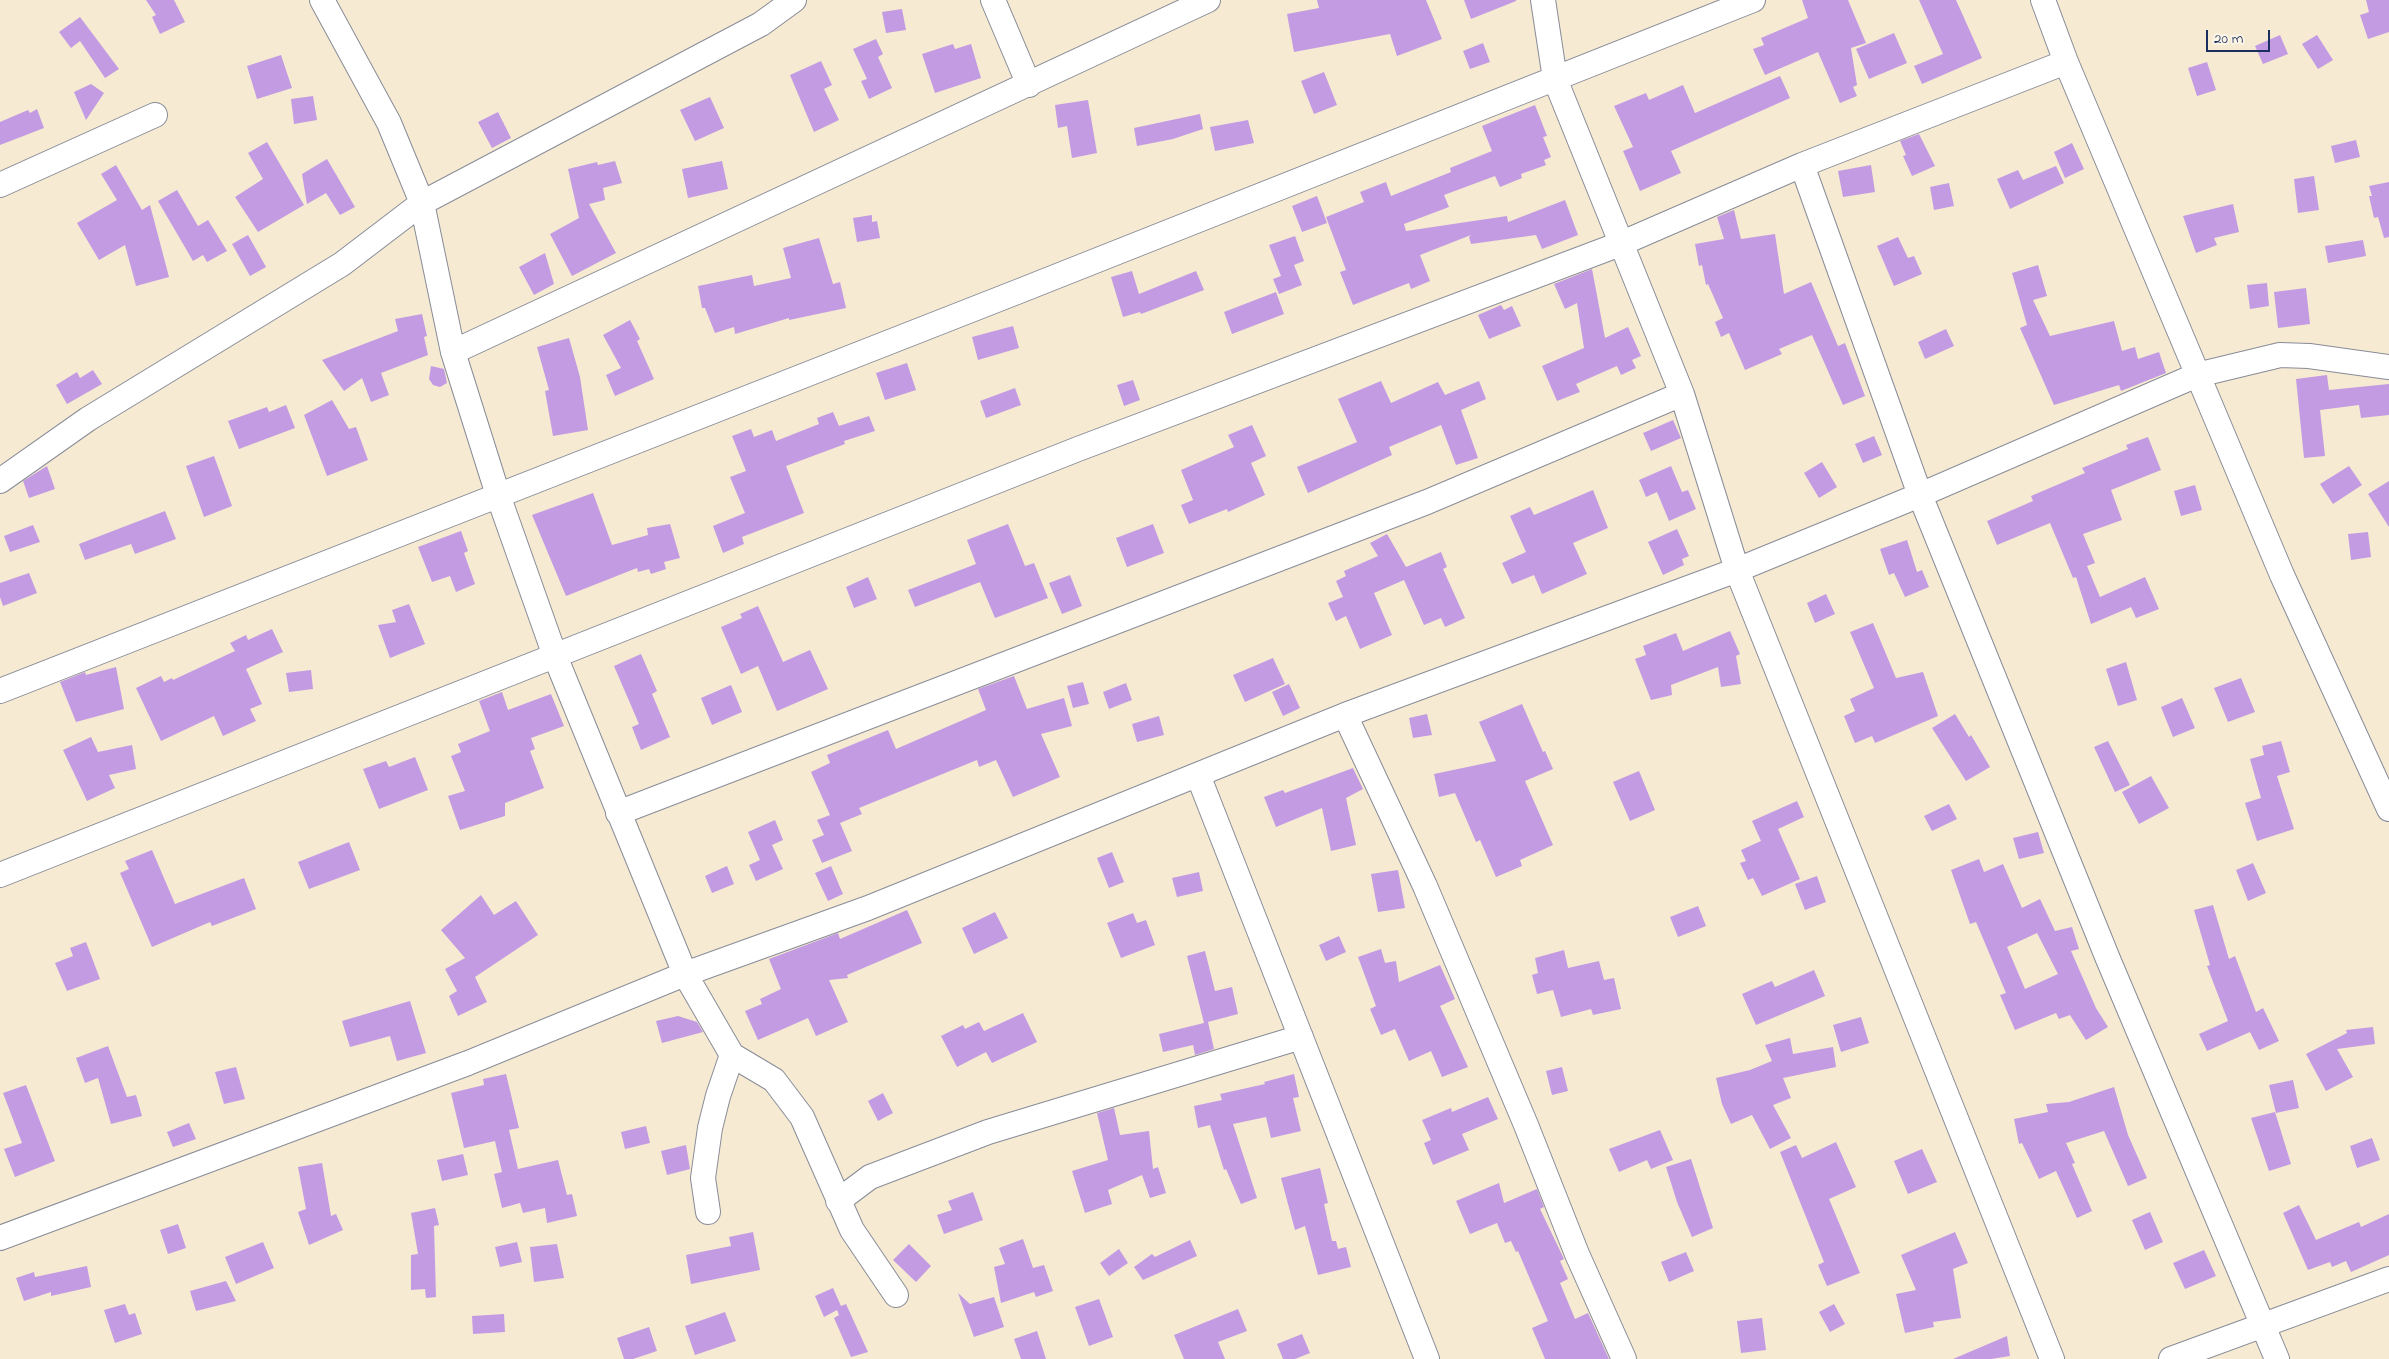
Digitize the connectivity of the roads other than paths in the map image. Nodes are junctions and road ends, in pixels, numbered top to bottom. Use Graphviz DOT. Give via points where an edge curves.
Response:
graph roads {
  1 [pos="322,0"];
  2 [pos="794,0"];
  3 [pos="993,0"];
  4 [pos="1208,0"];
  5 [pos="1542,0"];
  6 [pos="1753,0"];
  7 [pos="2043,0"];
  8 [pos="2066,62"];
  9 [pos="1555,79"];
  10 [pos="1029,85"];
  11 [pos="155,115"];
  12 [pos="1802,165"];
  13 [pos="0,185"];
  14 [pos="422,203"];
  15 [pos="1620,244"];
  16 [pos="453,352"];
  17 [pos="2389,367"];
  18 [pos="2197,375"];
  19 [pos="1682,394"];
  20 [pos="0,481"];
  21 [pos="498,495"];
  22 [pos="1920,495"];
  23 [pos="1737,570"];
  24 [pos="554,656"];
  25 [pos="0,691"];
  26 [pos="1345,716"];
  27 [pos="1198,775"];
  28 [pos="2389,809"];
  29 [pos="618,813"];
  30 [pos="0,875"];
  31 [pos="685,974"];
  32 [pos="1301,1037"];
  33 [pos="732,1055"];
  34 [pos="838,1201"];
  35 [pos="708,1212"];
  36 [pos="0,1238"];
  37 [pos="2389,1279"];
  38 [pos="896,1295"];
  39 [pos="2262,1324"];
  40 [pos="1427,1359"];
  41 [pos="1624,1359"];
  42 [pos="2052,1359"];
  43 [pos="2171,1359"];
  44 [pos="2277,1359"];
  1 -- 14 [label="street" via="389,123"];
  2 -- 14 [label="street" via="761,24"];
  3 -- 10 [label="street"];
  4 -- 10 [label="street"];
  5 -- 9 [label="street"];
  6 -- 9 [label="street"];
  7 -- 8 [label="street"];
  8 -- 12 [label="street"];
  8 -- 18 [label="street"];
  9 -- 15 [label="street"];
  9 -- 21 [label="street"];
  10 -- 16 [label="street"];
  11 -- 13 [label="street"];
  12 -- 15 [label="street"];
  12 -- 22 [label="street"];
  14 -- 16 [label="street"];
  14 -- 20 [label="street" via="342,264 88,419"];
  15 -- 19 [label="street"];
  15 -- 24 [label="street" via="1078,449"];
  16 -- 21 [label="street"];
  17 -- 18 [label="street" via="2280,355"];
  18 -- 22 [label="street"];
  18 -- 28 [label="street" via="2282,575"];
  19 -- 23 [label="street"];
  19 -- 29 [label="street" via="1427,502"];
  21 -- 24 [label="street"];
  21 -- 25 [label="street"];
  22 -- 23 [label="street"];
  22 -- 39 [label="street" via="2108,959"];
  23 -- 26 [label="street"];
  23 -- 42 [label="street"];
  24 -- 29 [label="street"];
  24 -- 30 [label="street"];
  26 -- 27 [label="street"];
  26 -- 41 [label="street" via="1425,886 1577,1254"];
  27 -- 31 [label="street" via="868,908"];
  27 -- 32 [label="street"];
  29 -- 31 [label="street"];
  31 -- 33 [label="street"];
  31 -- 36 [label="street" via="459,1067"];
  32 -- 34 [label="street" via="988,1132 870,1177"];
  32 -- 40 [label="street"];
  33 -- 34 [label="street" via="774,1080 802,1117"];
  33 -- 35 [label="street" via="710,1128 703,1178"];
  34 -- 38 [label="street" via="852,1230"];
  37 -- 39 [label="street"];
  39 -- 43 [label="street"];
  39 -- 44 [label="street"];
}
